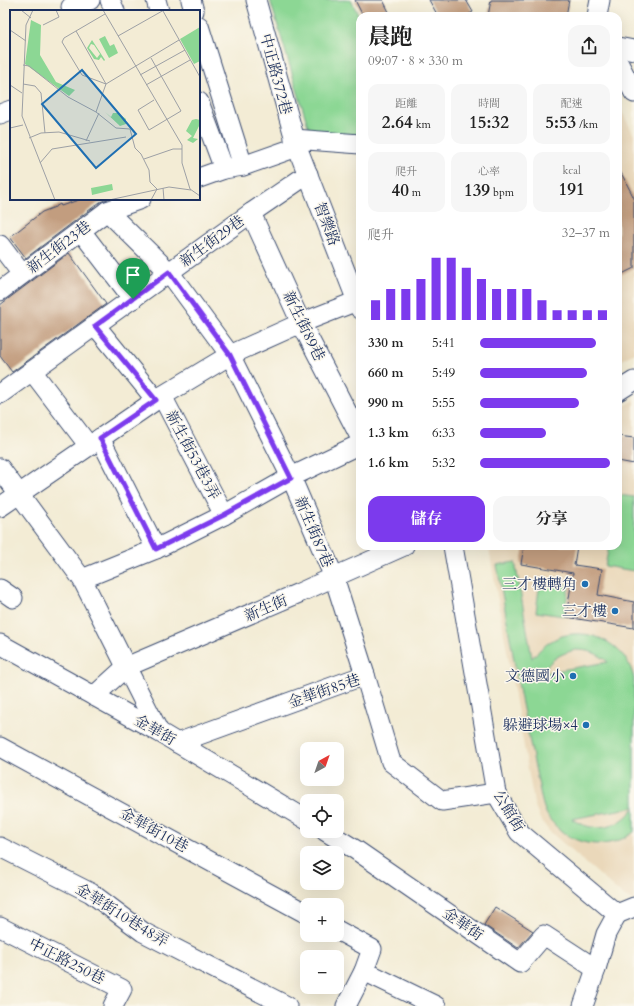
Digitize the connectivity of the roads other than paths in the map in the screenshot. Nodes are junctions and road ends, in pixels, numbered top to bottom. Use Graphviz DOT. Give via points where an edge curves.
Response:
graph roads {
  1 [pos="90,0"];
  2 [pos="110,0"];
  3 [pos="156,0"];
  4 [pos="191,0"];
  5 [pos="256,0"];
  6 [pos="600,0"];
  7 [pos="72,10"];
  8 [pos="115,10"];
  9 [pos="159,10"];
  10 [pos="194,10"];
  11 [pos="598,12"];
  12 [pos="200,30"];
  13 [pos="622,48"];
  14 [pos="634,50"];
  15 [pos="622,70"];
  16 [pos="634,93"];
  17 [pos="200,104"];
  18 [pos="10,110"];
  19 [pos="0,114"];
  20 [pos="295,143"];
  21 [pos="356,144"];
  22 [pos="233,167"];
  23 [pos="308,174"];
  24 [pos="200,178"];
  25 [pos="139,200"];
  26 [pos="108,211"];
  27 [pos="251,213"];
  28 [pos="81,231"];
  29 [pos="0,245"];
  30 [pos="169,272"];
  31 [pos="22,274"];
  32 [pos="0,291"];
  33 [pos="133,299"];
  34 [pos="356,300"];
  35 [pos="356,306"];
  36 [pos="301,323"];
  37 [pos="95,326"];
  38 [pos="230,355"];
  39 [pos="32,371"];
  40 [pos="634,381"];
  41 [pos="622,388"];
  42 [pos="0,394"];
  43 [pos="159,398"];
  44 [pos="356,429"];
  45 [pos="95,442"];
  46 [pos="356,446"];
  47 [pos="0,468"];
  48 [pos="291,478"];
  49 [pos="19,494"];
  50 [pos="0,507"];
  51 [pos="224,515"];
  52 [pos="156,549"];
  53 [pos="394,550"];
  54 [pos="454,550"];
  55 [pos="334,577"];
  56 [pos="82,579"];
  57 [pos="0,644"];
  58 [pos="126,667"];
  59 [pos="365,675"];
  60 [pos="94,696"];
  61 [pos="159,732"];
  62 [pos="177,743"];
  63 [pos="0,747"];
  64 [pos="496,793"];
  65 [pos="300,816"];
  66 [pos="336,838"];
  67 [pos="0,848"];
  68 [pos="300,910"];
  69 [pos="625,911"];
  70 [pos="0,927"];
  71 [pos="344,934"];
  72 [pos="596,969"];
  73 [pos="364,971"];
  74 [pos="117,1005"];
  75 [pos="287,1006"];
  76 [pos="346,1006"];
  77 [pos="436,1006"];
  78 [pos="584,1006"];
  1 -- 7 [label="street" via="71,7"];
  2 -- 8 [label="street"];
  3 -- 9 [label="street"];
  4 -- 10 [label="street"];
  5 -- 20 [label="street, 中正路372巷"];
  6 -- 11 [label="street"];
  12 -- 22 [label="street"];
  13 -- 14 [label="street"];
  15 -- 16 [label="street"];
  17 -- 22 [label="street"];
  18 -- 19 [label="street"];
  20 -- 21 [label="street"];
  20 -- 22 [label="street"];
  20 -- 23 [label="street, 智樂路"];
  22 -- 24 [label="street"];
  23 -- 27 [label="street, 新生街29巷"];
  23 -- 34 [label="street, 智樂路"];
  25 -- 26 [label="street, 新生街23巷"];
  26 -- 28 [label="street, 新生街23巷"];
  26 -- 30 [label="street, 新生街87巷"];
  27 -- 30 [label="street, 新生街29巷"];
  27 -- 36 [label="street, 新生街89巷"];
  28 -- 31 [label="street, 新生街23巷"];
  28 -- 33 [label="street"];
  29 -- 31 [label="street"];
  30 -- 33 [label="street, 新生街29巷"];
  30 -- 38 [label="street, 新生街87巷"];
  31 -- 32 [label="street, 新生街23巷"];
  33 -- 37 [label="street, 新生街29巷"];
  35 -- 36 [label="street"];
  36 -- 38 [label="street"];
  36 -- 44 [label="street, 新生街89巷"];
  37 -- 39 [label="street, 新生街29巷"];
  37 -- 43 [label="street, 新生街53巷3弄"];
  38 -- 43 [label="street"];
  38 -- 48 [label="street, 新生街87巷"];
  39 -- 42 [label="street, 新生街29巷"];
  39 -- 45 [label="street"];
  40 -- 41 [label="street"];
  43 -- 45 [label="street"];
  43 -- 51 [label="street, 新生街53巷3弄"];
  45 -- 49 [label="street"];
  45 -- 52 [label="street"];
  46 -- 48 [label="street"];
  47 -- 49 [label="street"];
  48 -- 51 [label="street"];
  48 -- 55 [label="street, 新生街87巷"];
  49 -- 50 [label="street"];
  49 -- 56 [label="street"];
  51 -- 52 [label="street"];
  52 -- 56 [label="street"];
  53 -- 55 [label="street, 新生街"];
  54 -- 64 [label="street, 公館街"];
  55 -- 58 [label="street, 新生街"];
  55 -- 59 [label="street, 新生街87巷"];
  56 -- 58 [label="street"];
  57 -- 60 [label="street, 金華街"];
  58 -- 60 [label="street, 新生街"];
  58 -- 61 [label="street"];
  59 -- 62 [label="street, 金華街85巷"];
  59 -- 64 [label="street, 金華街85巷" via="391,762 442,801"];
  60 -- 61 [label="street, 金華街"];
  61 -- 62 [label="street, 金華街"];
  62 -- 65 [label="street, 金華街"];
  63 -- 68 [label="street, 金華街10巷"];
  64 -- 69 [label="street, 公館街" via="519,832"];
  66 -- 72 [label="street, 金華街" via="520,963 544,935"];
  67 -- 75 [label="street, 金華街10巷48弄" via="91,893 143,932"];
  69 -- 72 [label="street, 公館街" via="606,934"];
  70 -- 74 [label="street, 中正路250巷" via="122,988"];
  71 -- 73 [label="street" via="372,949"];
  72 -- 78 [label="street, 公館街"];
  73 -- 76 [label="street"];
  73 -- 77 [label="street"];
}
